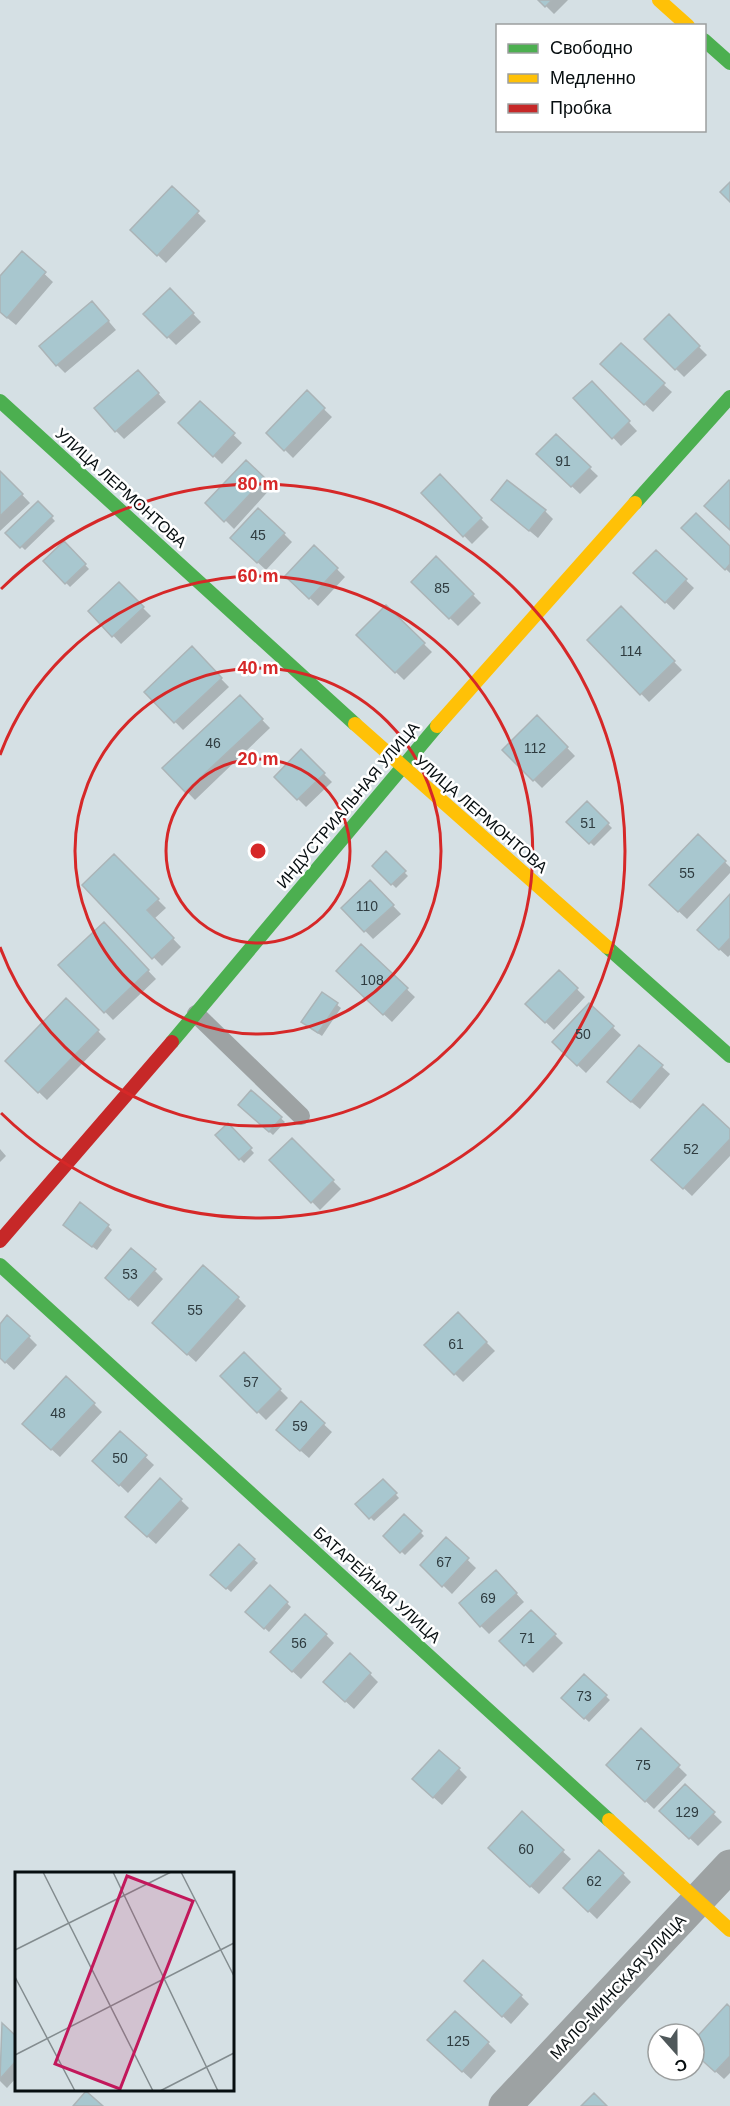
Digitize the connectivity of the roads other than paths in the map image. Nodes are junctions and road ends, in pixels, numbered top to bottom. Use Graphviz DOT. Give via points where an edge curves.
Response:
graph roads {
  1 [pos="659,0"];
  2 [pos="686,24"];
  3 [pos="706,41"];
  4 [pos="730,63"];
  5 [pos="730,397"];
  6 [pos="0,401"];
  7 [pos="401,766"];
  8 [pos="196,1014"];
  9 [pos="730,1056"];
  10 [pos="301,1116"];
  11 [pos="0,1241"];
  12 [pos="0,1265"];
  13 [pos="730,1866"];
  14 [pos="699,1900"];
  15 [pos="730,1930"];
  16 [pos="505,2106"];
  1 -- 2 [label="street"];
  3 -- 4 [label="street"];
  5 -- 7 [label="street, ИНДУСТРИАЛЬНАЯ УЛИЦА"];
  6 -- 7 [label="street, УЛИЦА ЛЕРМОНТОВА"];
  7 -- 8 [label="street, ИНДУСТРИАЛЬНАЯ УЛИЦА"];
  7 -- 9 [label="street, УЛИЦА ЛЕРМОНТОВА"];
  8 -- 10 [label="lane"];
  8 -- 11 [label="street, ИНДУСТРИАЛЬНАЯ УЛИЦА"];
  12 -- 14 [label="street, БАТАРЕЙНАЯ УЛИЦА"];
  13 -- 14 [label="street, МАЛО-МИНСКАЯ УЛИЦА"];
  14 -- 15 [label="street, БАТАРЕЙНАЯ УЛИЦА"];
  14 -- 16 [label="street, МАЛО-МИНСКАЯ УЛИЦА"];
}
